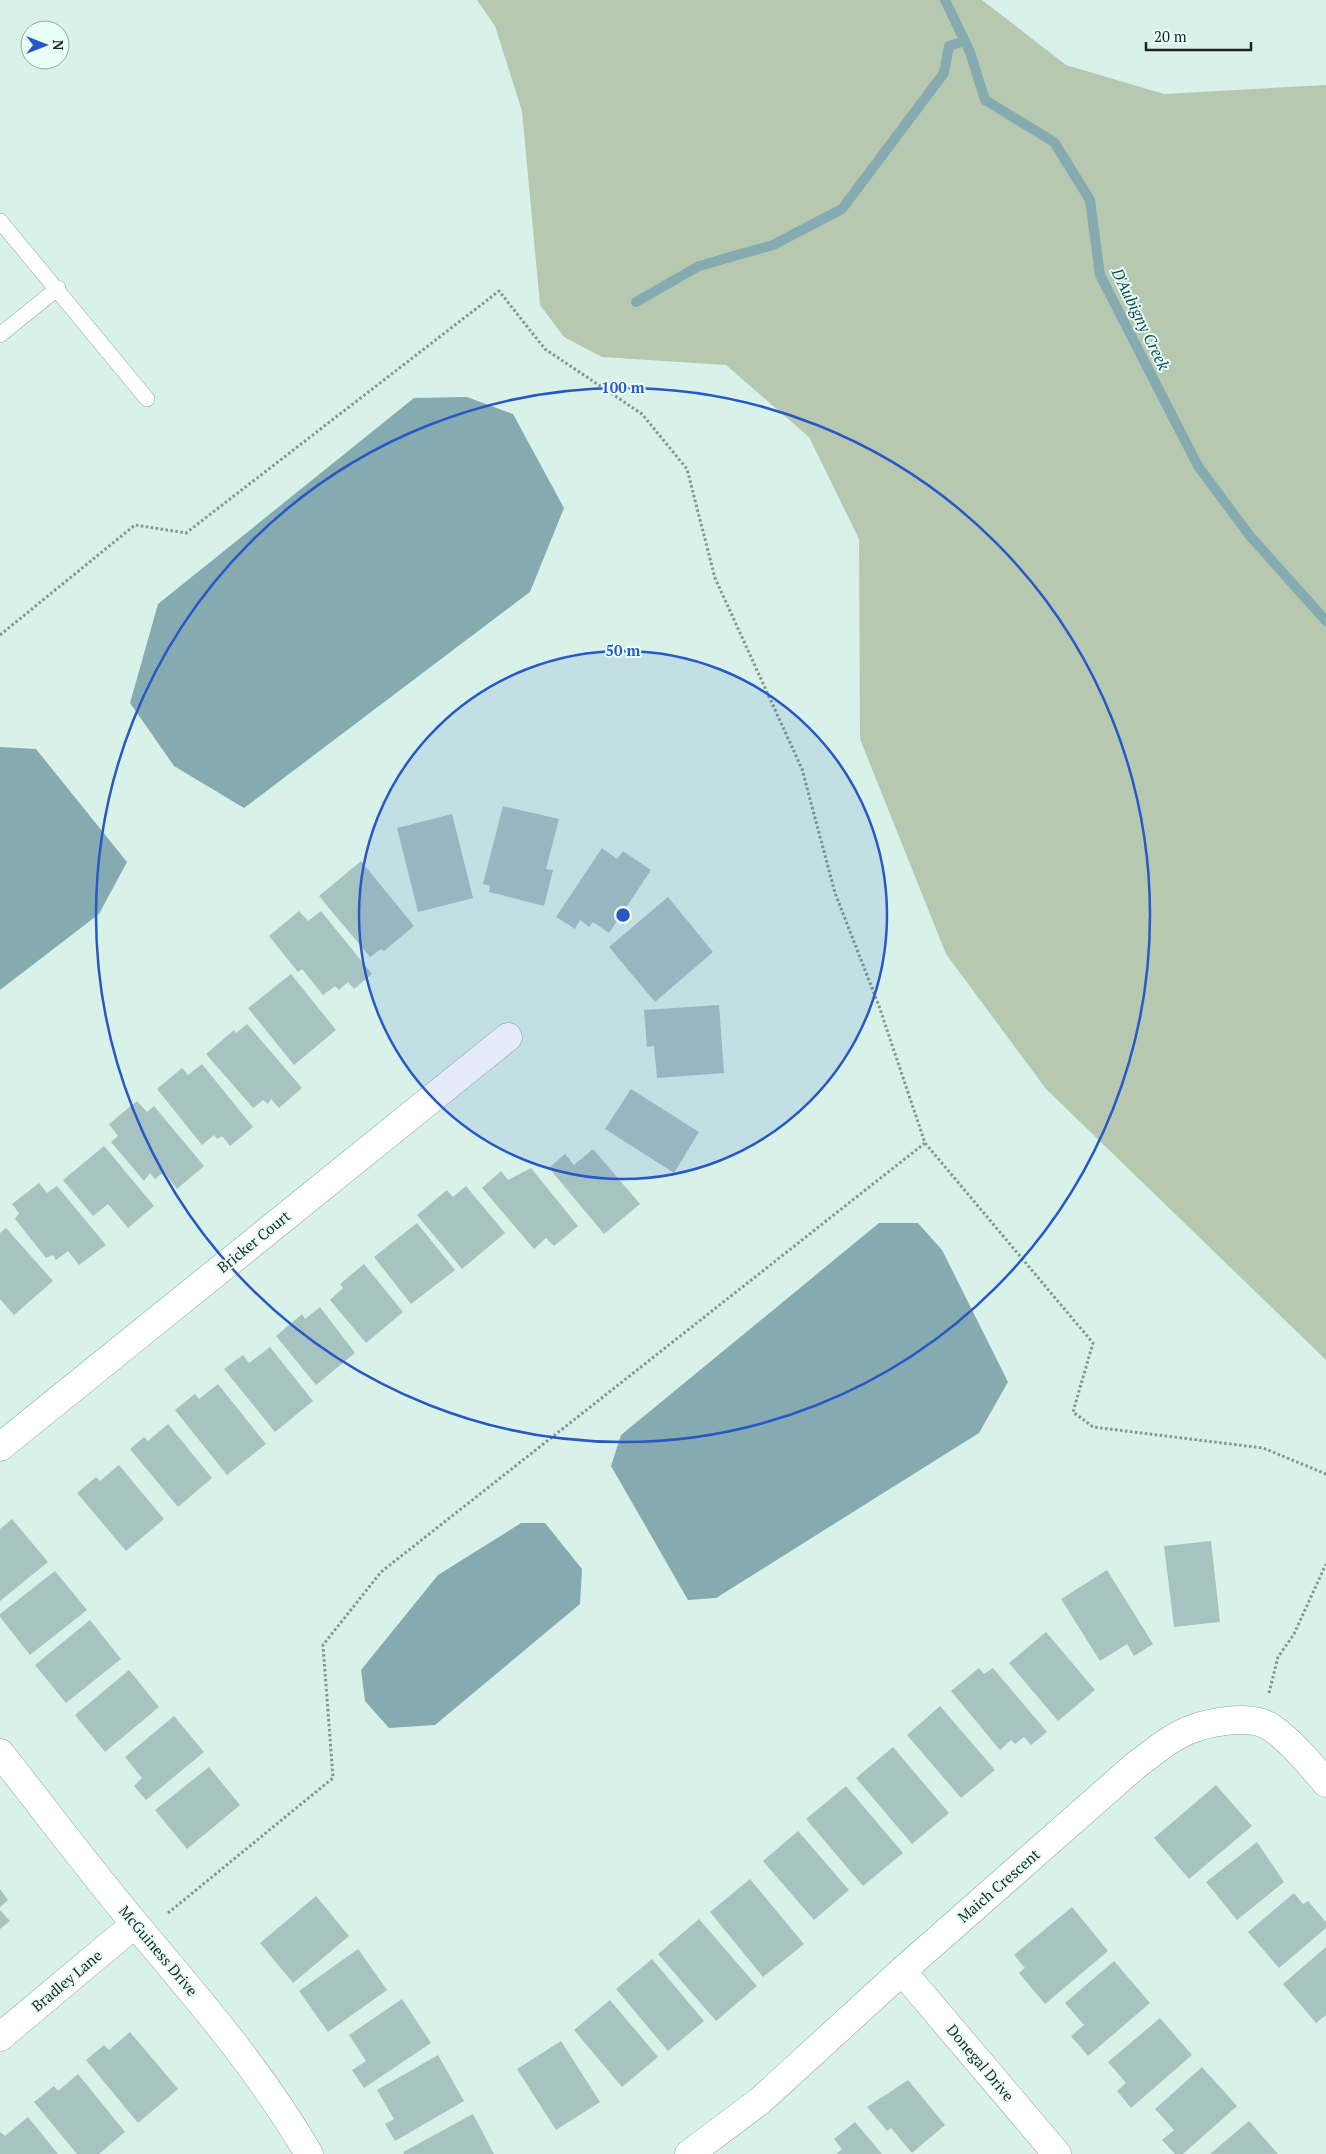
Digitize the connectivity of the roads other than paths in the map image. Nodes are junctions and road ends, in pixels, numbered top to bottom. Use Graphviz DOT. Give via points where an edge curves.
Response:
graph roads {
  1 [pos="0,221"];
  2 [pos="58,288"];
  3 [pos="0,335"];
  4 [pos="147,399"];
  5 [pos="508,1037"];
  6 [pos="0,1448"];
  7 [pos="0,1753"];
  8 [pos="1326,1783"];
  9 [pos="139,1929"];
  10 [pos="902,1971"];
  11 [pos="0,2037"];
  12 [pos="309,2154"];
  13 [pos="689,2154"];
  14 [pos="1057,2154"];
  1 -- 2 [label="lane"];
  2 -- 3 [label="lane"];
  2 -- 4 [label="lane"];
  5 -- 6 [label="street, Bricker Court"];
  7 -- 9 [label="street, McGuiness Drive"];
  8 -- 10 [label="street, Maich Crescent" via="1300,1752 1271,1727 1242,1718 1177,1735 1136,1765"];
  9 -- 11 [label="street, Bradley Lane"];
  9 -- 12 [label="street, McGuiness Drive" via="223,2027 287,2117"];
  10 -- 13 [label="street, Maich Crescent" via="761,2100"];
  10 -- 14 [label="street, Donegal Drive"];
}
